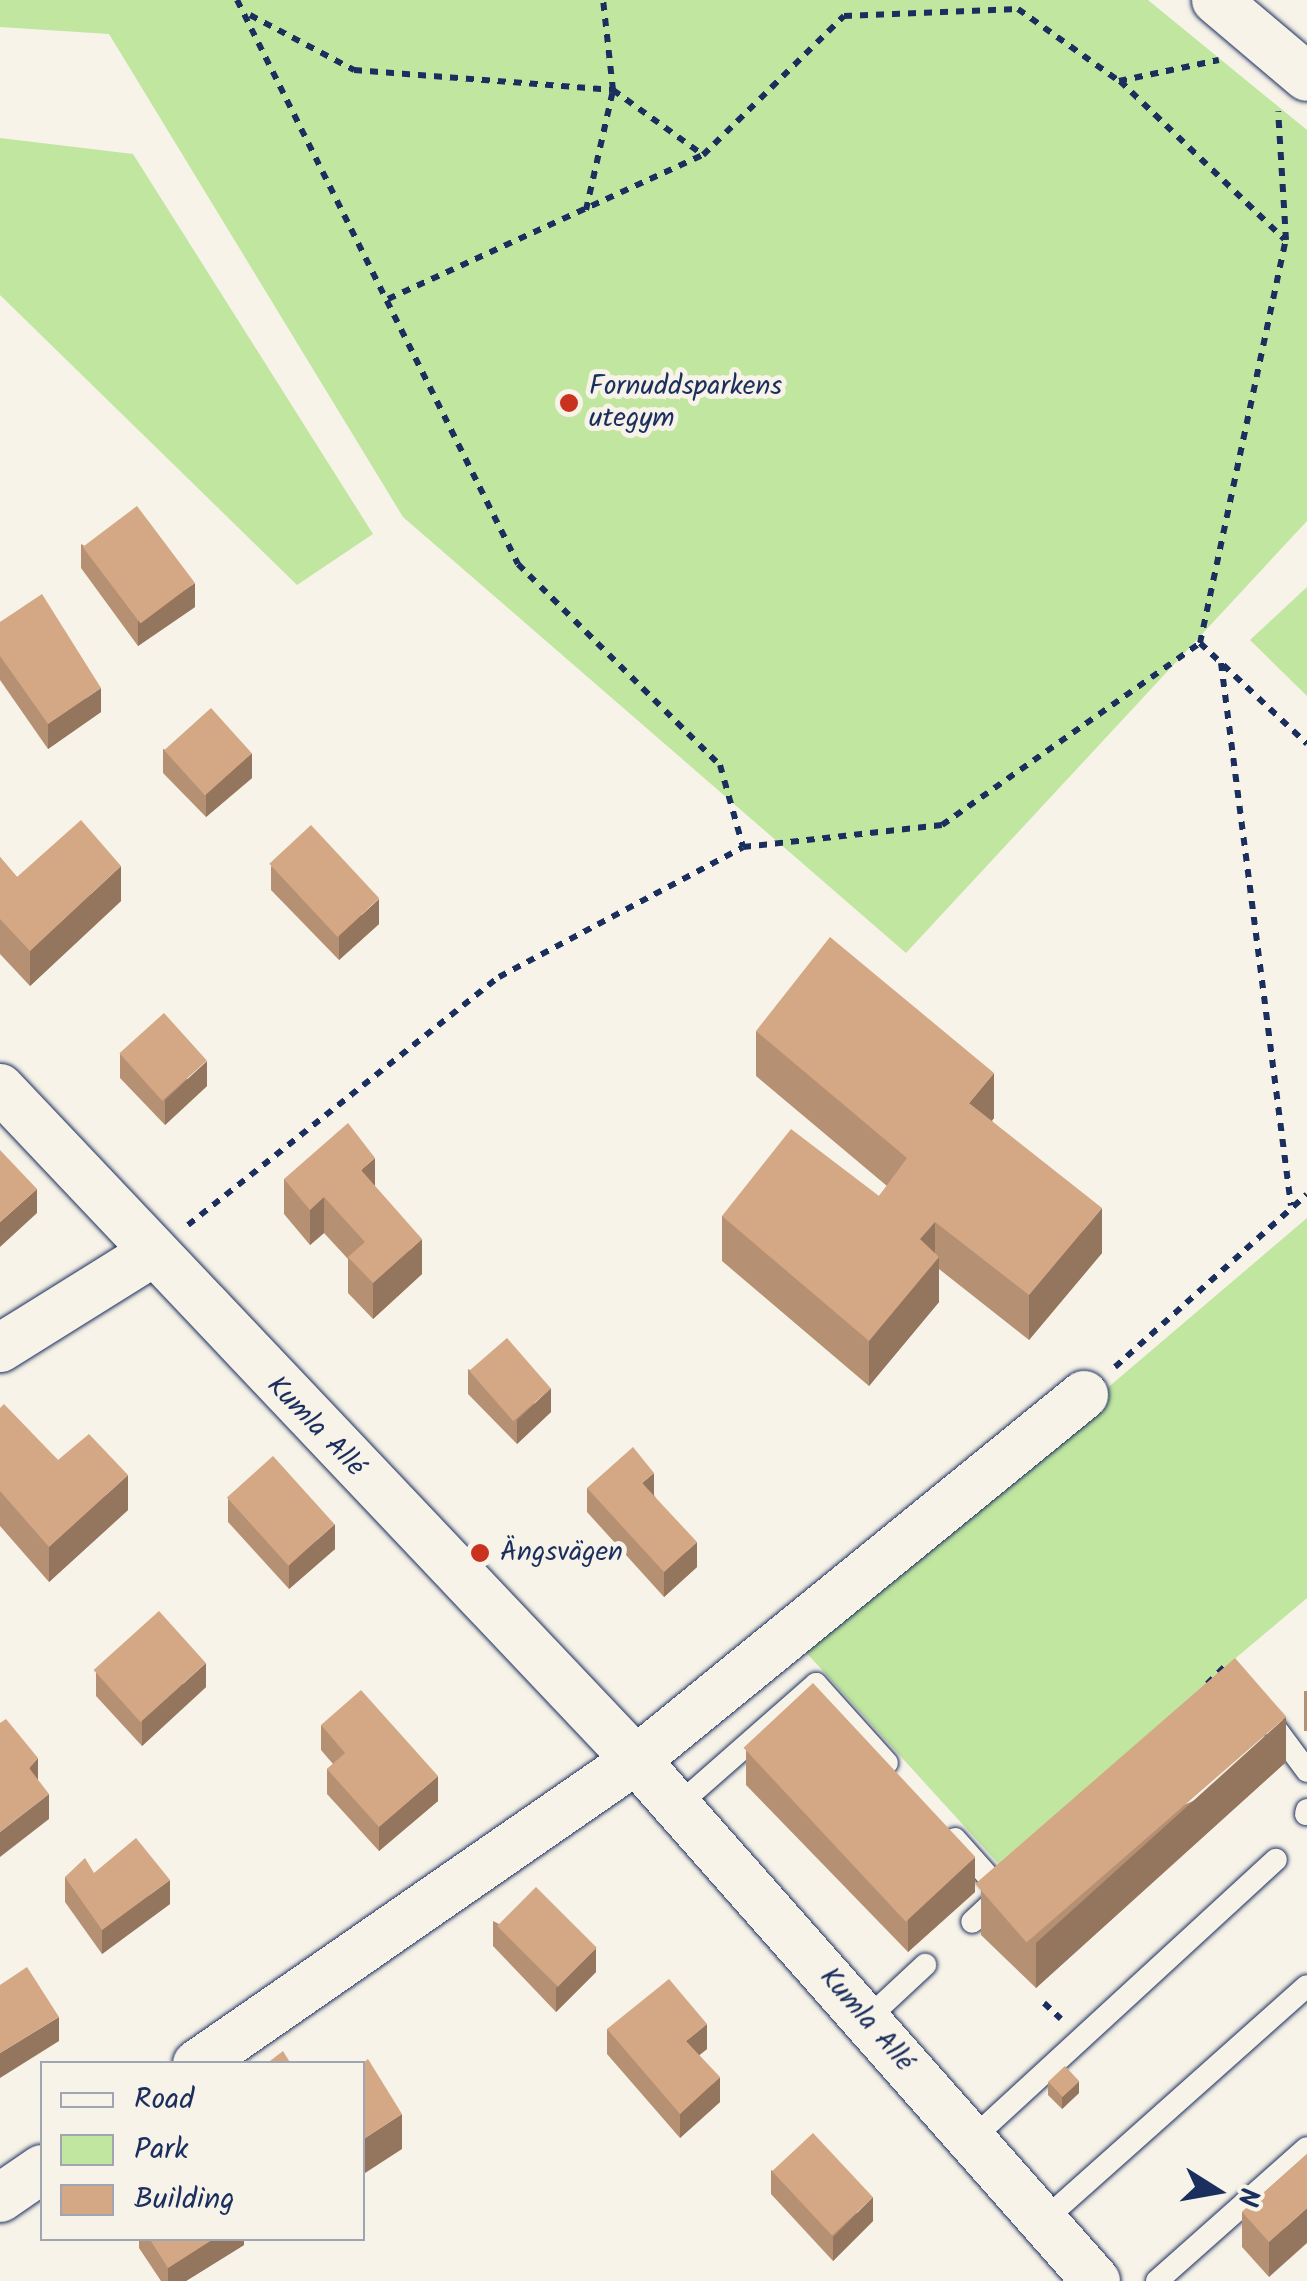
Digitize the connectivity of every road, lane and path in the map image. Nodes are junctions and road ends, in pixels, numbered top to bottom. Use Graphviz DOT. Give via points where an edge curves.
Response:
graph roads {
  1 [pos="237,0"];
  2 [pos="602,0"];
  3 [pos="1216,0"];
  4 [pos="248,14"];
  5 [pos="1290,63"];
  6 [pos="1119,80"];
  7 [pos="613,90"];
  8 [pos="703,156"];
  9 [pos="586,212"];
  10 [pos="1286,240"];
  11 [pos="388,299"];
  12 [pos="1200,643"];
  13 [pos="1221,663"];
  14 [pos="1307,744"];
  15 [pos="742,846"];
  16 [pos="0,1088"];
  17 [pos="1307,1194"];
  18 [pos="1292,1206"];
  19 [pos="152,1254"];
  20 [pos="0,1348"];
  21 [pos="1084,1395"];
  22 [pos="1224,1667"];
  23 [pos="1196,1694"];
  24 [pos="1273,1726"];
  25 [pos="636,1760"];
  26 [pos="1307,1771"];
  27 [pos="908,1786"];
  28 [pos="676,1806"];
  29 [pos="934,1816"];
  30 [pos="1276,1860"];
  31 [pos="972,1922"];
  32 [pos="925,1965"];
  33 [pos="1307,1986"];
  34 [pos="866,2020"];
  35 [pos="201,2061"];
  36 [pos="971,2140"];
  37 [pos="1307,2148"];
  38 [pos="40,2170"];
  39 [pos="0,2198"];
  40 [pos="1043,2221"];
  41 [pos="1096,2281"];
  42 [pos="1157,2281"];
  1 -- 4 [label="path"];
  2 -- 7 [label="path"];
  3 -- 5 [label="street"];
  4 -- 7 [label="path" via="354,70"];
  4 -- 11 [label="path"];
  5 -- 6 [label="path"];
  5 -- 10 [label="path"];
  6 -- 8 [label="path" via="1018,9 844,16"];
  6 -- 10 [label="path"];
  7 -- 8 [label="path"];
  7 -- 9 [label="path"];
  8 -- 9 [label="path"];
  9 -- 11 [label="path"];
  10 -- 12 [label="path"];
  11 -- 15 [label="path" via="518,564 720,765"];
  12 -- 13 [label="path"];
  12 -- 15 [label="path" via="942,825"];
  13 -- 14 [label="path"];
  13 -- 18 [label="path"];
  15 -- 19 [label="path" via="499,977"];
  16 -- 19 [label="street, Kumla Allé"];
  17 -- 18 [label="path"];
  18 -- 21 [label="path"];
  19 -- 20 [label="street"];
  19 -- 25 [label="street, Kumla Allé"];
  21 -- 25 [label="street"];
  22 -- 23 [label="path"];
  24 -- 26 [label="lane"];
  25 -- 28 [label="street, Kumla Allé"];
  25 -- 35 [label="street"];
  27 -- 28 [label="lane" via="816,1684"];
  28 -- 34 [label="street, Kumla Allé"];
  29 -- 31 [label="lane" via="1003,1893"];
  30 -- 36 [label="lane"];
  32 -- 34 [label="lane"];
  33 -- 40 [label="lane"];
  34 -- 36 [label="street, Kumla Allé"];
  36 -- 40 [label="street, Kumla Allé"];
  37 -- 42 [label="lane"];
  38 -- 39 [label="street"];
  40 -- 41 [label="street, Kumla Allé"];
}
